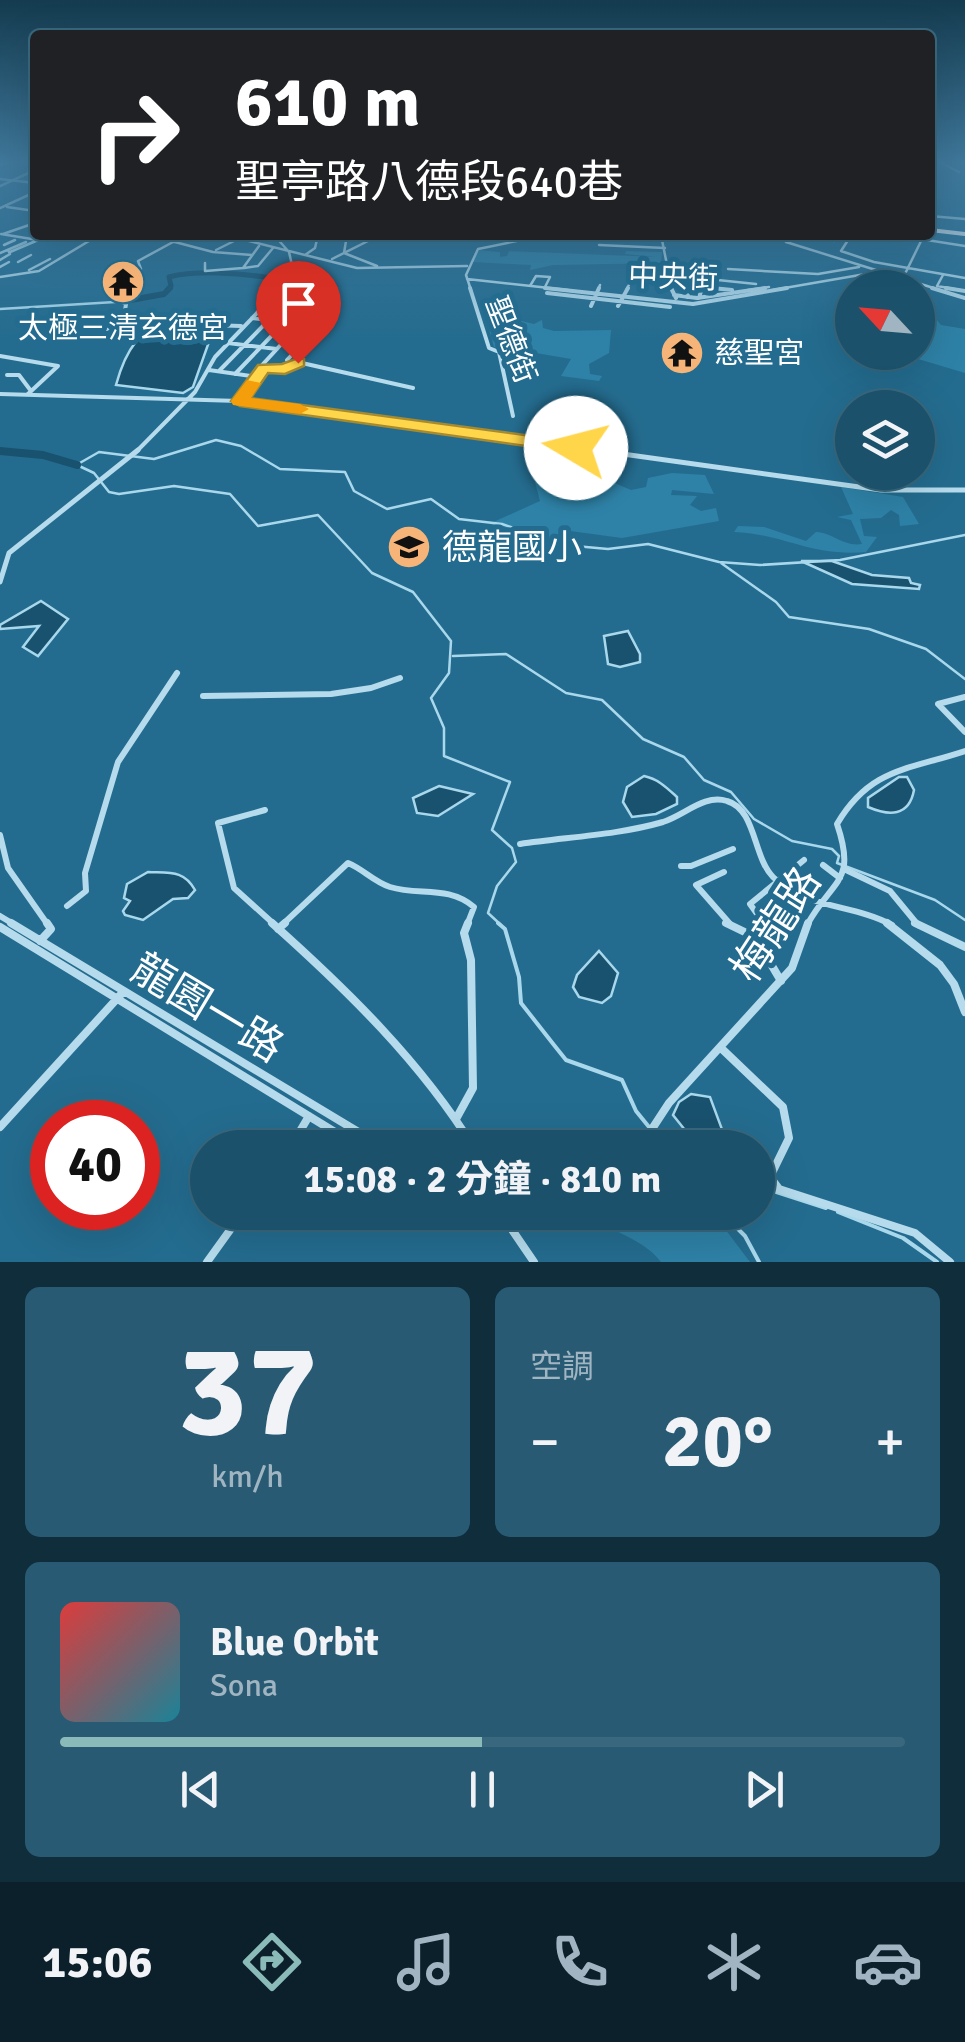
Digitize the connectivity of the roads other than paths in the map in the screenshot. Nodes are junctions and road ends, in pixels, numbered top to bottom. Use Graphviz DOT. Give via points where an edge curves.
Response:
graph roads {
  1 [pos="30,224"];
  2 [pos="935,233"];
  3 [pos="965,233"];
  4 [pos="1,235"];
  5 [pos="935,236"];
  6 [pos="30,237"];
  7 [pos="16,240"];
  8 [pos="26,240"];
  9 [pos="40,240"];
  10 [pos="91,240"];
  11 [pos="166,240"];
  12 [pos="228,240"];
  13 [pos="239,240"];
  14 [pos="265,240"];
  15 [pos="279,240"];
  16 [pos="316,240"];
  17 [pos="346,240"];
  18 [pos="370,240"];
  19 [pos="522,240"];
  20 [pos="663,240"];
  21 [pos="787,240"];
  22 [pos="848,240"];
  23 [pos="923,240"];
  24 [pos="173,242"];
  25 [pos="250,244"];
  26 [pos="259,246"];
  27 [pos="599,246"];
  28 [pos="965,246"];
  29 [pos="273,248"];
  30 [pos="666,248"];
  31 [pos="5,249"];
  32 [pos="214,252"];
  33 [pos="289,252"];
  34 [pos="344,253"];
  35 [pos="238,254"];
  36 [pos="31,255"];
  37 [pos="305,255"];
  38 [pos="252,256"];
  39 [pos="50,259"];
  40 [pos="0,260"];
  41 [pos="329,261"];
  42 [pos="9,262"];
  43 [pos="18,262"];
  44 [pos="205,263"];
  45 [pos="468,266"];
  46 [pos="860,266"];
  47 [pos="0,267"];
  48 [pos="233,268"];
  49 [pos="242,268"];
  50 [pos="380,268"];
  51 [pos="908,268"];
  52 [pos="728,269"];
  53 [pos="871,270"];
  54 [pos="28,272"];
  55 [pos="2,274"];
  56 [pos="944,274"];
  57 [pos="670,275"];
  58 [pos="694,275"];
  59 [pos="705,276"];
  60 [pos="718,277"];
  61 [pos="965,278"];
  62 [pos="467,279"];
  63 [pos="732,279"];
  64 [pos="744,280"];
  65 [pos="769,280"];
  66 [pos="835,280"];
  67 [pos="600,284"];
  68 [pos="757,284"];
  69 [pos="690,285"];
  70 [pos="530,286"];
  71 [pos="702,286"];
  72 [pos="769,287"];
  73 [pos="716,288"];
  74 [pos="935,289"];
  75 [pos="546,290"];
  76 [pos="729,290"];
  77 [pos="741,291"];
  78 [pos="965,291"];
  79 [pos="296,292"];
  80 [pos="776,292"];
  81 [pos="674,295"];
  82 [pos="714,295"];
  83 [pos="594,296"];
  84 [pos="686,297"];
  85 [pos="748,297"];
  86 [pos="699,298"];
  87 [pos="965,298"];
  88 [pos="620,301"];
  89 [pos="719,301"];
  90 [pos="303,303"];
  91 [pos="682,303"];
  92 [pos="671,305"];
  93 [pos="590,306"];
  94 [pos="669,314"];
  95 [pos="129,318"];
  96 [pos="252,318"];
  97 [pos="304,319"];
  98 [pos="269,320"];
  99 [pos="285,320"];
  100 [pos="242,326"];
  101 [pos="61,335"];
  102 [pos="272,335"];
  103 [pos="284,342"];
  104 [pos="228,343"];
  105 [pos="245,345"];
  106 [pos="260,347"];
  107 [pos="276,349"];
  108 [pos="0,356"];
  109 [pos="287,360"];
  110 [pos="261,368"];
  111 [pos="208,370"];
  112 [pos="219,372"];
  113 [pos="234,374"];
  114 [pos="7,375"];
  115 [pos="255,376"];
  116 [pos="413,388"];
  117 [pos="30,392"];
  118 [pos="0,394"];
  119 [pos="187,398"];
  120 [pos="240,401"];
  121 [pos="514,416"];
  122 [pos="965,490"];
  123 [pos="0,582"];
  124 [pos="177,673"];
  125 [pos="400,678"];
  126 [pos="203,696"];
  127 [pos="965,697"];
  128 [pos="965,732"];
  129 [pos="965,752"];
  130 [pos="265,810"];
  131 [pos="0,835"];
  132 [pos="520,844"];
  133 [pos="733,849"];
  134 [pos="804,860"];
  135 [pos="823,865"];
  136 [pos="681,866"];
  137 [pos="845,870"];
  138 [pos="724,872"];
  139 [pos="780,882"];
  140 [pos="819,905"];
  141 [pos="67,906"];
  142 [pos="0,916"];
  143 [pos="0,927"];
  144 [pos="278,929"];
  145 [pos="772,934"];
  146 [pos="40,941"];
  147 [pos="965,947"];
  148 [pos="781,980"];
  149 [pos="124,991"];
  150 [pos="118,999"];
  151 [pos="965,1012"];
  152 [pos="720,1048"];
  153 [pos="315,1106"];
  154 [pos="309,1115"];
  155 [pos="456,1120"];
  156 [pos="0,1127"];
  157 [pos="300,1130"];
  158 [pos="333,1130"];
  159 [pos="355,1130"];
  160 [pos="462,1130"];
  161 [pos="651,1130"];
  162 [pos="230,1230"];
  163 [pos="512,1230"];
  164 [pos="532,1261"];
  165 [pos="207,1262"];
  166 [pos="950,1262"];
  1 -- 4 [label="street"];
  2 -- 3 [label="main road"];
  4 -- 8 [label="street"];
  5 -- 28 [label="street"];
  6 -- 8 [label="street"];
  7 -- 31 [label="street"];
  8 -- 9 [label="street"];
  8 -- 31 [label="street"];
  9 -- 31 [label="street" via="17,252"];
  10 -- 54 [label="street"];
  11 -- 24 [label="street"];
  12 -- 32 [label="street"];
  13 -- 25 [label="street"];
  14 -- 25 [label="street"];
  15 -- 33 [label="street"];
  16 -- 37 [label="street"];
  17 -- 34 [label="street"];
  18 -- 34 [label="street"];
  19 -- 45 [label="street" via="478,249"];
  20 -- 30 [label="street"];
  21 -- 46 [label="street"];
  22 -- 51 [label="street" via="841,251"];
  23 -- 51 [label="street"];
  24 -- 32 [label="street"];
  24 -- 95 [label="street" via="138,261 133,280 106,292 126,304 122,313"];
  25 -- 26 [label="street"];
  26 -- 29 [label="street"];
  26 -- 38 [label="street"];
  27 -- 30 [label="street"];
  29 -- 33 [label="street"];
  29 -- 49 [label="street" via="258,266"];
  30 -- 57 [label="street"];
  31 -- 40 [label="street"];
  32 -- 35 [label="street"];
  33 -- 37 [label="street"];
  33 -- 96 [label="street" via="294,274"];
  34 -- 41 [label="street"];
  34 -- 50 [label="street"];
  35 -- 38 [label="street"];
  35 -- 48 [label="street"];
  36 -- 43 [label="street"];
  37 -- 41 [label="street"];
  38 -- 49 [label="street"];
  39 -- 54 [label="street"];
  41 -- 50 [label="street"];
  42 -- 47 [label="street"];
  44 -- 48 [label="street" via="205,270"];
  45 -- 50 [label="street"];
  45 -- 62 [label="street"];
  46 -- 52 [label="street" via="818,274"];
  46 -- 53 [label="street"];
  48 -- 49 [label="street"];
  51 -- 56 [label="street"];
  54 -- 55 [label="street" via="9,279"];
  56 -- 61 [label="street"];
  56 -- 78 [label="street" via="937,286"];
  57 -- 58 [label="street"];
  57 -- 81 [label="street"];
  57 -- 88 [label="street" via="634,276"];
  58 -- 59 [label="street"];
  58 -- 69 [label="street"];
  59 -- 60 [label="street"];
  59 -- 71 [label="street"];
  60 -- 63 [label="street"];
  60 -- 73 [label="street"];
  62 -- 70 [label="street, 中央街"];
  62 -- 121 [label="street, 聖德街" via="489,348 499,352"];
  63 -- 64 [label="street"];
  63 -- 76 [label="street"];
  64 -- 68 [label="street"];
  64 -- 77 [label="street"];
  65 -- 72 [label="street"];
  66 -- 80 [label="street, 中央街"];
  67 -- 83 [label="street"];
  68 -- 72 [label="street"];
  68 -- 77 [label="street"];
  69 -- 71 [label="street"];
  69 -- 84 [label="street"];
  70 -- 75 [label="street, 中央街"];
  70 -- 75 [label="street" via="536,276 550,277"];
  71 -- 73 [label="street"];
  71 -- 86 [label="street"];
  72 -- 80 [label="street"];
  73 -- 76 [label="street"];
  73 -- 82 [label="street"];
  74 -- 87 [label="street"];
  75 -- 83 [label="street, 中央街"];
  75 -- 83 [label="street"];
  76 -- 77 [label="street"];
  77 -- 82 [label="street"];
  77 -- 85 [label="street"];
  79 -- 98 [label="street"];
  80 -- 85 [label="street, 中央街"];
  81 -- 84 [label="street"];
  81 -- 91 [label="street"];
  82 -- 86 [label="street"];
  82 -- 89 [label="street"];
  83 -- 88 [label="street, 中央街"];
  83 -- 93 [label="street"];
  84 -- 86 [label="street"];
  85 -- 89 [label="street, 中央街"];
  88 -- 92 [label="street, 中央街"];
  89 -- 91 [label="street, 中央街"];
  90 -- 99 [label="street"];
  91 -- 92 [label="street, 中央街"];
  92 -- 94 [label="street"];
  95 -- 100 [label="street"];
  95 -- 101 [label="street" via="106,332"];
  96 -- 98 [label="street"];
  96 -- 100 [label="street"];
  97 -- 99 [label="street"];
  98 -- 99 [label="street"];
  98 -- 105 [label="street"];
  99 -- 102 [label="street"];
  100 -- 104 [label="street"];
  102 -- 103 [label="street"];
  102 -- 106 [label="street"];
  103 -- 107 [label="street"];
  103 -- 109 [label="street" via="302,344"];
  104 -- 105 [label="street"];
  104 -- 111 [label="street"];
  105 -- 106 [label="street"];
  105 -- 112 [label="street"];
  106 -- 107 [label="street"];
  106 -- 113 [label="street"];
  107 -- 110 [label="street"];
  108 -- 117 [label="street" via="58,366"];
  110 -- 115 [label="street"];
  110 -- 116 [label="street" via="302,363"];
  111 -- 112 [label="street"];
  111 -- 119 [label="street"];
  112 -- 113 [label="street"];
  113 -- 115 [label="street"];
  114 -- 117 [label="street" via="19,376"];
  115 -- 120 [label="street"];
  117 -- 118 [label="street"];
  117 -- 119 [label="street"];
  119 -- 120 [label="street"];
  119 -- 123 [label="street" via="146,445 18,544"];
  120 -- 122 [label="street" via="882,490"];
  124 -- 141 [label="street" via="118,762 85,873 86,891"];
  125 -- 126 [label="street" via="374,688"];
  127 -- 128 [label="street" via="938,704"];
  129 -- 137 [label="street, 梅龍路" via="891,769 860,790 837,824"];
  130 -- 144 [label="street" via="218,823 234,888"];
  131 -- 146 [label="street" via="8,868 52,929"];
  132 -- 139 [label="street" via="652,825 713,798 738,806 764,866"];
  133 -- 136 [label="street"];
  134 -- 139 [label="street"];
  135 -- 137 [label="street"];
  137 -- 140 [label="street, 梅龍路"];
  137 -- 147 [label="street" via="890,892 916,924"];
  138 -- 148 [label="street" via="696,885 725,922 755,937"];
  139 -- 140 [label="street"];
  139 -- 145 [label="street" via="750,904"];
  140 -- 148 [label="street, 梅龍路"];
  140 -- 151 [label="street" via="870,914 894,927 949,978"];
  142 -- 146 [label="street, 龍園一路"];
  143 -- 150 [label="street, 龍園一路"];
  144 -- 155 [label="street" via="356,998"];
  144 -- 155 [label="street" via="348,863 395,888 465,897 474,907 464,933 471,960 473,1088"];
  146 -- 149 [label="street, 龍園一路"];
  148 -- 152 [label="street, 梅龍路"];
  149 -- 150 [label="street"];
  149 -- 153 [label="street, 龍園一路"];
  150 -- 154 [label="street, 龍園一路"];
  150 -- 156 [label="street"];
  152 -- 161 [label="street, 梅龍路"];
  152 -- 166 [label="street" via="783,1107 789,1138 770,1177 779,1189 915,1233"];
  153 -- 154 [label="street"];
  153 -- 159 [label="street, 龍園一路"];
  154 -- 157 [label="street"];
  154 -- 158 [label="street, 龍園一路"];
  155 -- 160 [label="street"];
  162 -- 165 [label="street"];
  163 -- 164 [label="street"];
}
